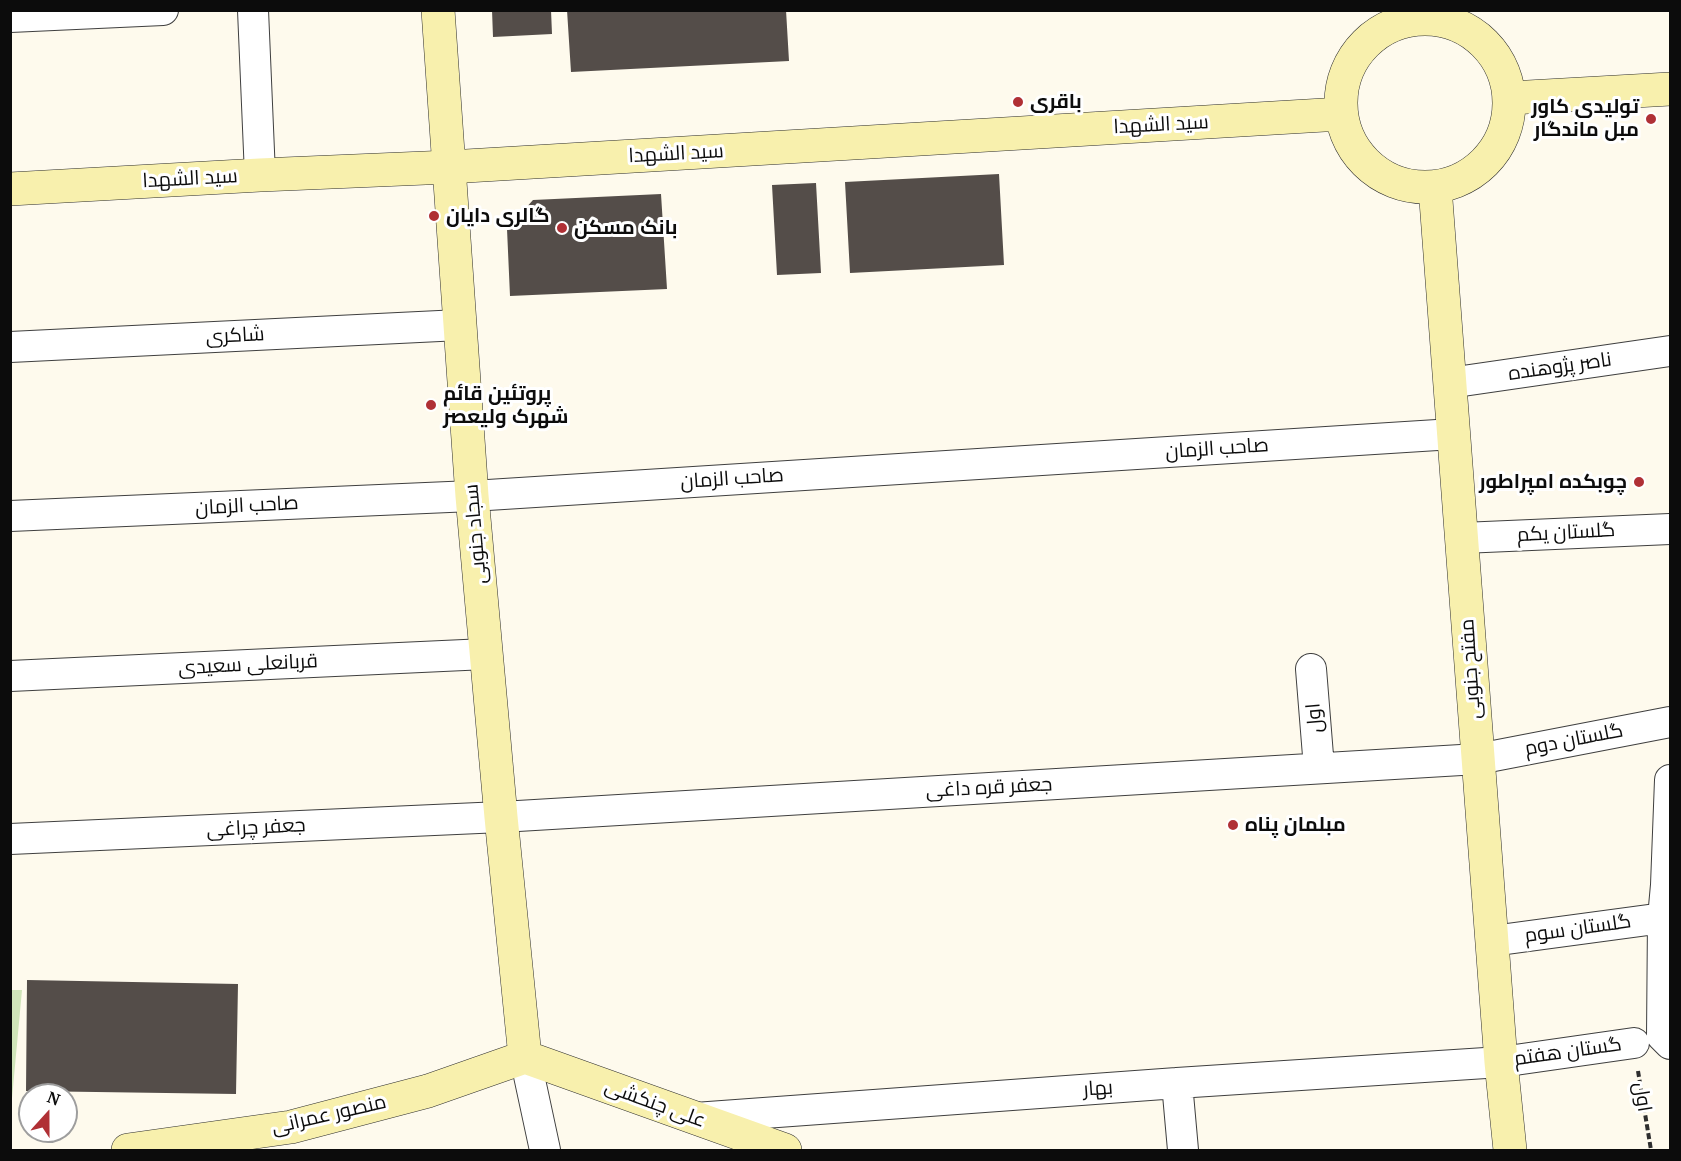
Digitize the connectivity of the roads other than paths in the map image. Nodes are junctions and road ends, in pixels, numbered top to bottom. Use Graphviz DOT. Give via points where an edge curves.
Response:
graph roads {
  1 [pos="163,10"];
  2 [pos="253,10"];
  3 [pos="438,10"];
  4 [pos="1423,14"];
  5 [pos="10,17"];
  6 [pos="1671,89"];
  7 [pos="1510,98"];
  8 [pos="1341,114"];
  9 [pos="449,167"];
  10 [pos="260,174"];
  11 [pos="1435,187"];
  12 [pos="10,189"];
  13 [pos="460,325"];
  14 [pos="10,347"];
  15 [pos="1671,351"];
  16 [pos="1449,383"];
  17 [pos="1453,434"];
  18 [pos="472,496"];
  19 [pos="10,516"];
  20 [pos="1671,529"];
  21 [pos="1462,538"];
  22 [pos="486,654"];
  23 [pos="1311,669"];
  24 [pos="10,676"];
  25 [pos="1671,723"];
  26 [pos="1478,759"];
  27 [pos="1319,768"];
  28 [pos="1671,780"];
  29 [pos="501,817"];
  30 [pos="10,839"];
  31 [pos="1668,884"];
  32 [pos="1663,918"];
  33 [pos="1492,941"];
  34 [pos="1659,1039"];
  35 [pos="525,1057"];
  36 [pos="1501,1062"];
  37 [pos="1177,1083"];
  38 [pos="695,1118"];
  39 [pos="128,1150"];
  40 [pos="546,1150"];
  41 [pos="785,1150"];
  42 [pos="1183,1150"];
  43 [pos="1510,1150"];
  1 -- 5 [label="street"];
  2 -- 10 [label="street"];
  3 -- 9 [label="street, سجاد جنوبی"];
  4 -- 7 [label="street" via="1473,33 1492,51 1505,73"];
  4 -- 8 [label="street" via="1395,23 1371,38 1352,59 1342,86"];
  6 -- 7 [label="street"];
  7 -- 11 [label="street" via="1507,124 1498,147 1481,167 1460,180"];
  8 -- 9 [label="street, سید الشهدا"];
  8 -- 11 [label="street" via="1348,139 1363,161 1384,177 1409,186"];
  9 -- 10 [label="street, سید الشهدا"];
  9 -- 13 [label="street, سجاد جنوبی"];
  10 -- 12 [label="street, سید الشهدا"];
  11 -- 16 [label="street, مفتح جنوبی"];
  13 -- 14 [label="street, شاکری"];
  13 -- 18 [label="street, سجاد جنوبی"];
  15 -- 16 [label="street, ناصر پژوهنده"];
  16 -- 17 [label="street, مفتح جنوبی"];
  17 -- 18 [label="street, صاحب الزمان"];
  17 -- 21 [label="street, مفتح جنوبی"];
  18 -- 19 [label="street, صاحب الزمان"];
  18 -- 22 [label="street, سجاد جنوبی"];
  20 -- 21 [label="street, گلستان یکم"];
  21 -- 26 [label="street, مفتح جنوبی"];
  22 -- 24 [label="street, قربانعلی سعیدی"];
  22 -- 29 [label="street, سجاد جنوبی"];
  23 -- 27 [label="street, اول"];
  25 -- 26 [label="street, گلستان دوم"];
  26 -- 27 [label="street, جعفر قره داغی"];
  26 -- 33 [label="street, مفتح جنوبی"];
  27 -- 29 [label="street, جعفر قره داغی"];
  28 -- 31 [label="street"];
  29 -- 30 [label="street, جعفر چراغی"];
  29 -- 35 [label="street, سجاد جنوبی"];
  31 -- 32 [label="street"];
  32 -- 33 [label="street, گلستان سوم"];
  32 -- 34 [label="street"];
  33 -- 36 [label="street, مفتح جنوبی"];
  34 -- 36 [label="street, گستان هفتم"];
  35 -- 38 [label="street, علی چنکشی"];
  35 -- 39 [label="street, منصور عمرانی" via="428,1091 291,1127"];
  35 -- 40 [label="street"];
  36 -- 37 [label="street, بهار"];
  36 -- 43 [label="street, مفتح جنوبی"];
  37 -- 38 [label="street, بهار"];
  37 -- 42 [label="street"];
  38 -- 41 [label="street, علی چنکشی"];
}
